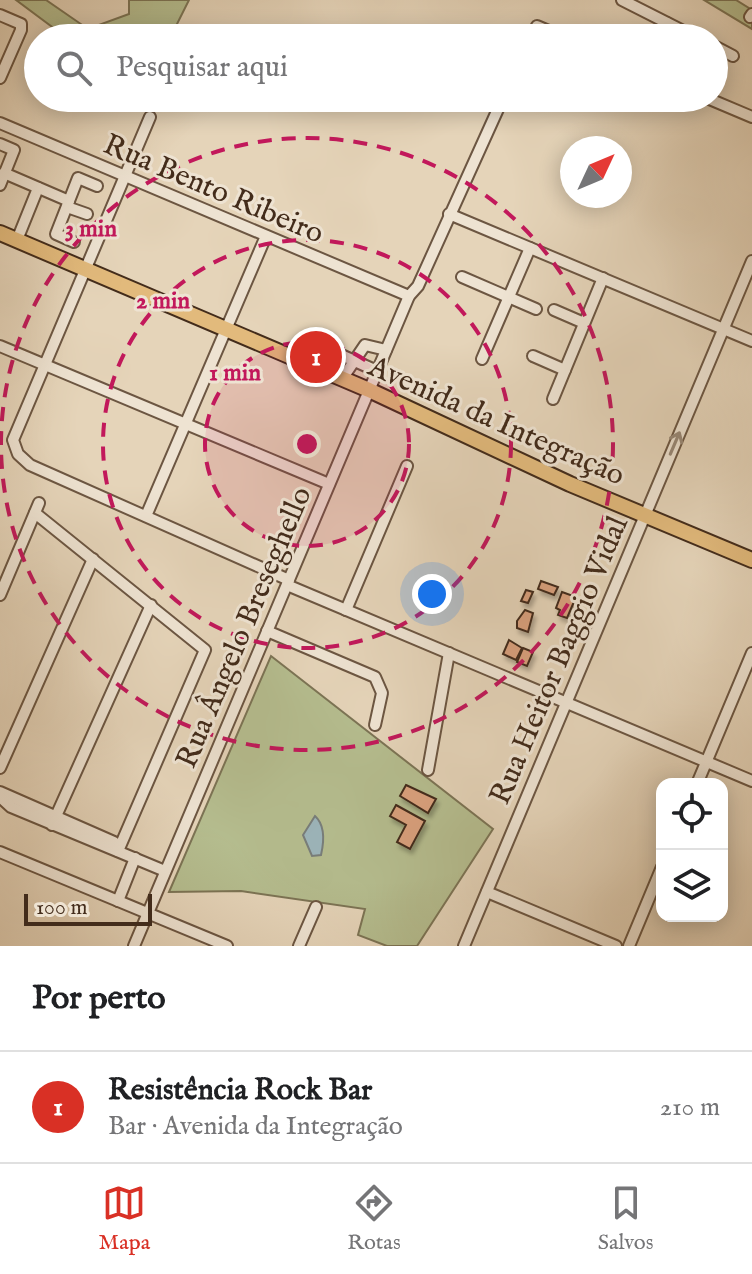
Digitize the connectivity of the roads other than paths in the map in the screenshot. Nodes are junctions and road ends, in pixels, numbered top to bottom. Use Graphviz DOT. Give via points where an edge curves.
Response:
graph roads {
  1 [pos="622,0"];
  2 [pos="0,15"];
  3 [pos="667,23"];
  4 [pos="728,53"];
  5 [pos="733,56"];
  6 [pos="0,78"];
  7 [pos="728,107"];
  8 [pos="496,112"];
  9 [pos="150,117"];
  10 [pos="752,117"];
  11 [pos="0,123"];
  12 [pos="0,144"];
  13 [pos="125,176"];
  14 [pos="4,179"];
  15 [pos="97,186"];
  16 [pos="37,190"];
  17 [pos="65,204"];
  18 [pos="87,214"];
  19 [pos="449,214"];
  20 [pos="0,233"];
  21 [pos="266,236"];
  22 [pos="17,240"];
  23 [pos="74,242"];
  24 [pos="530,248"];
  25 [pos="752,261"];
  26 [pos="86,270"];
  27 [pos="462,277"];
  28 [pos="603,278"];
  29 [pos="409,296"];
  30 [pos="509,297"];
  31 [pos="536,309"];
  32 [pos="554,310"];
  33 [pos="584,323"];
  34 [pos="723,329"];
  35 [pos="226,330"];
  36 [pos="752,341"];
  37 [pos="0,346"];
  38 [pos="386,350"];
  39 [pos="533,356"];
  40 [pos="482,359"];
  41 [pos="355,360"];
  42 [pos="46,365"];
  43 [pos="565,370"];
  44 [pos="377,371"];
  45 [pos="326,372"];
  46 [pos="342,379"];
  47 [pos="369,390"];
  48 [pos="553,399"];
  49 [pos="186,424"];
  50 [pos="407,466"];
  51 [pos="329,484"];
  52 [pos="644,515"];
  53 [pos="146,516"];
  54 [pos="93,559"];
  55 [pos="752,560"];
  56 [pos="288,583"];
  57 [pos="0,595"];
  58 [pos="151,605"];
  59 [pos="346,610"];
  60 [pos="267,631"];
  61 [pos="449,653"];
  62 [pos="752,653"];
  63 [pos="567,702"];
  64 [pos="375,725"];
  65 [pos="1,761"];
  66 [pos="706,761"];
  67 [pos="428,770"];
  68 [pos="699,778"];
  69 [pos="752,781"];
  70 [pos="0,794"];
  71 [pos="54,821"];
  72 [pos="118,851"];
  73 [pos="1,856"];
  74 [pos="135,858"];
  75 [pos="165,871"];
  76 [pos="656,881"];
  77 [pos="487,892"];
  78 [pos="118,901"];
  79 [pos="316,907"];
  80 [pos="148,913"];
  81 [pos="134,946"];
  82 [pos="227,946"];
  83 [pos="299,946"];
  84 [pos="464,946"];
  85 [pos="616,946"];
  86 [pos="629,946"];
  1 -- 3 [label="street"];
  2 -- 6 [label="street" via="21,24"];
  4 -- 5 [label="street"];
  7 -- 10 [label="street"];
  8 -- 19 [label="street, Rua Ângelo Breseghello"];
  9 -- 13 [label="street"];
  11 -- 13 [label="street, Rua Bento Ribeiro"];
  12 -- 14 [label="street" via="14,150"];
  13 -- 21 [label="street, Rua Bento Ribeiro"];
  13 -- 26 [label="street"];
  14 -- 16 [label="street"];
  15 -- 17 [label="street" via="78,178"];
  16 -- 17 [label="street"];
  16 -- 22 [label="street"];
  17 -- 18 [label="street"];
  17 -- 23 [label="street" via="56,234"];
  19 -- 24 [label="street"];
  19 -- 29 [label="street, Rua Ângelo Breseghello"];
  20 -- 22 [label="main road, Avenida da Integração"];
  21 -- 29 [label="street, Rua Bento Ribeiro"];
  21 -- 35 [label="street"];
  22 -- 26 [label="main road, Avenida da Integração"];
  24 -- 28 [label="street"];
  24 -- 30 [label="street"];
  25 -- 34 [label="street, Rua Heitor Baggio Vidal"];
  26 -- 35 [label="main road, Avenida da Integração"];
  26 -- 42 [label="street"];
  27 -- 30 [label="street"];
  28 -- 33 [label="street"];
  28 -- 34 [label="street"];
  29 -- 38 [label="street, Rua Ângelo Breseghello"];
  30 -- 31 [label="street"];
  30 -- 40 [label="street"];
  32 -- 33 [label="street"];
  33 -- 43 [label="street"];
  34 -- 36 [label="street"];
  52 -- 34 [label="street, Rua Heitor Baggio Vidal, one-way"];
  35 -- 45 [label="main road, Avenida da Integração"];
  35 -- 49 [label="street"];
  37 -- 42 [label="street"];
  38 -- 41 [label="street" via="365,345"];
  38 -- 44 [label="street, Rua Ângelo Breseghello"];
  39 -- 43 [label="street"];
  41 -- 44 [label="street"];
  41 -- 45 [label="street" via="338,354"];
  41 -- 46 [label="street"];
  42 -- 49 [label="street"];
  42 -- 53 [label="street" via="13,440 18,454 30,465"];
  43 -- 48 [label="street"];
  44 -- 47 [label="street, Rua Ângelo Breseghello"];
  45 -- 46 [label="main road, Avenida da Integração"];
  46 -- 47 [label="main road, Avenida da Integração"];
  47 -- 51 [label="street, Rua Ângelo Breseghello"];
  47 -- 52 [label="main road, Avenida da Integração"];
  49 -- 51 [label="street"];
  49 -- 53 [label="street"];
  50 -- 59 [label="street"];
  51 -- 56 [label="street, Rua Ângelo Breseghello"];
  52 -- 55 [label="main road, Avenida da Integração"];
  52 -- 63 [label="street, Rua Heitor Baggio Vidal"];
  53 -- 56 [label="street"];
  54 -- 57 [label="street" via="37,508"];
  54 -- 58 [label="street"];
  54 -- 65 [label="street"];
  56 -- 59 [label="street"];
  56 -- 60 [label="street, Rua Ângelo Breseghello"];
  58 -- 71 [label="street"];
  58 -- 72 [label="street" via="205,654"];
  59 -- 61 [label="street"];
  60 -- 64 [label="street" via="375,677 382,693"];
  60 -- 75 [label="street, Rua Ângelo Breseghello"];
  61 -- 63 [label="street"];
  61 -- 67 [label="street"];
  62 -- 66 [label="street"];
  63 -- 66 [label="street"];
  63 -- 77 [label="street, Rua Heitor Baggio Vidal"];
  66 -- 68 [label="street"];
  66 -- 69 [label="street"];
  70 -- 71 [label="street"];
  71 -- 72 [label="street" via="114,842"];
  72 -- 74 [label="street"];
  73 -- 78 [label="street"];
  74 -- 75 [label="street"];
  74 -- 78 [label="street"];
  75 -- 80 [label="street, Rua Ângelo Breseghello"];
  76 -- 86 [label="street"];
  77 -- 84 [label="street, Rua Heitor Baggio Vidal"];
  77 -- 85 [label="street"];
  78 -- 80 [label="street"];
  79 -- 83 [label="street"];
  80 -- 81 [label="street, Rua Ângelo Breseghello"];
  80 -- 82 [label="street"];
}
